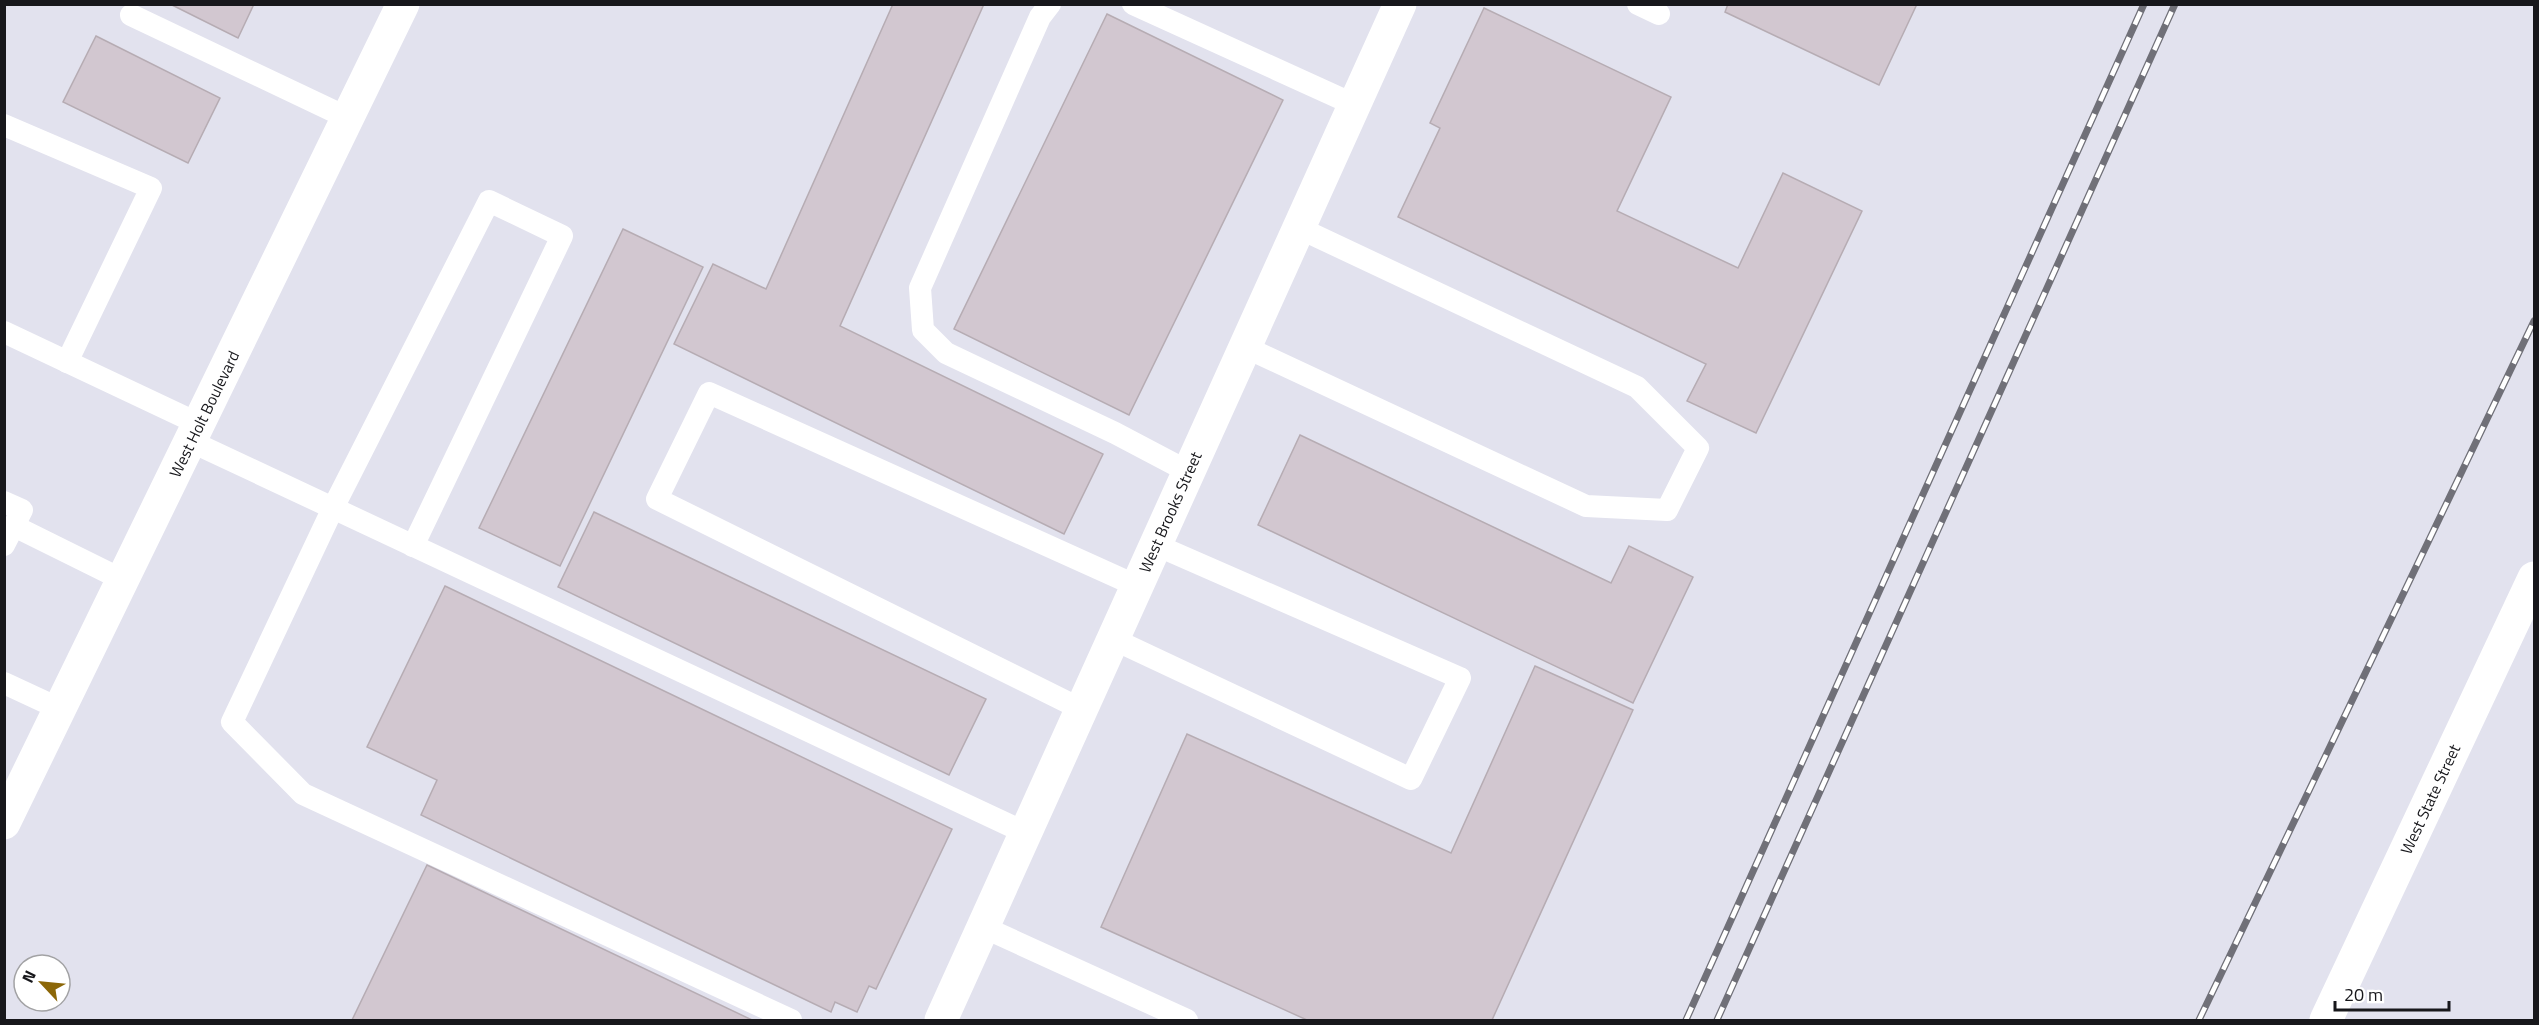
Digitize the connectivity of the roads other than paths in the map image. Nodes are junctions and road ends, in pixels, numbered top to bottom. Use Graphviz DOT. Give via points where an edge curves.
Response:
graph roads {
  1 [pos="1050,4"];
  2 [pos="1133,4"];
  3 [pos="1638,4"];
  4 [pos="401,5"];
  5 [pos="1399,5"];
  6 [pos="1659,14"];
  7 [pos="131,15"];
  8 [pos="1355,105"];
  9 [pos="348,118"];
  10 [pos="4,125"];
  11 [pos="1299,228"];
  12 [pos="4,332"];
  13 [pos="1245,347"];
  14 [pos="67,362"];
  15 [pos="194,433"];
  16 [pos="1189,472"];
  17 [pos="4,501"];
  18 [pos="333,508"];
  19 [pos="9,536"];
  20 [pos="1156,545"];
  21 [pos="413,546"];
  22 [pos="2535,578"];
  23 [pos="123,580"];
  24 [pos="1137,586"];
  25 [pos="1113,639"];
  26 [pos="4,683"];
  27 [pos="60,709"];
  28 [pos="1082,709"];
  29 [pos="4,823"];
  30 [pos="1026,833"];
  31 [pos="983,927"];
  32 [pos="791,1020"];
  33 [pos="941,1020"];
  34 [pos="1187,1020"];
  35 [pos="2326,1020"];
  1 -- 16 [label="lane" via="1040,17 920,288 923,330 946,353"];
  2 -- 8 [label="lane"];
  3 -- 6 [label="lane"];
  4 -- 9 [label="street, West Holt Boulevard"];
  5 -- 8 [label="street, West Brooks Street"];
  7 -- 9 [label="lane"];
  8 -- 11 [label="street, West Brooks Street"];
  9 -- 15 [label="street, West Holt Boulevard"];
  10 -- 14 [label="lane" via="152,188"];
  11 -- 13 [label="street, West Brooks Street"];
  11 -- 13 [label="lane" via="1637,387 1698,448 1667,510 1586,506"];
  12 -- 14 [label="lane"];
  13 -- 16 [label="street, West Brooks Street"];
  14 -- 15 [label="lane"];
  15 -- 18 [label="lane"];
  15 -- 23 [label="street, West Holt Boulevard"];
  16 -- 20 [label="street, West Brooks Street"];
  17 -- 19 [label="lane" via="22,510"];
  18 -- 21 [label="lane"];
  18 -- 21 [label="lane" via="489,201 562,236"];
  18 -- 32 [label="lane" via="232,722 303,794"];
  19 -- 23 [label="lane"];
  20 -- 24 [label="street, West Brooks Street"];
  20 -- 25 [label="lane" via="1460,678 1411,779"];
  21 -- 30 [label="lane"];
  22 -- 35 [label="street, West State Street"];
  23 -- 27 [label="street, West Holt Boulevard"];
  24 -- 25 [label="street, West Brooks Street"];
  24 -- 28 [label="lane" via="709,393 657,499"];
  25 -- 28 [label="street, West Brooks Street"];
  26 -- 27 [label="lane"];
  27 -- 29 [label="street, West Holt Boulevard"];
  28 -- 30 [label="street, West Brooks Street"];
  30 -- 31 [label="street, West Brooks Street"];
  31 -- 33 [label="street, West Brooks Street"];
  31 -- 34 [label="lane"];
}
